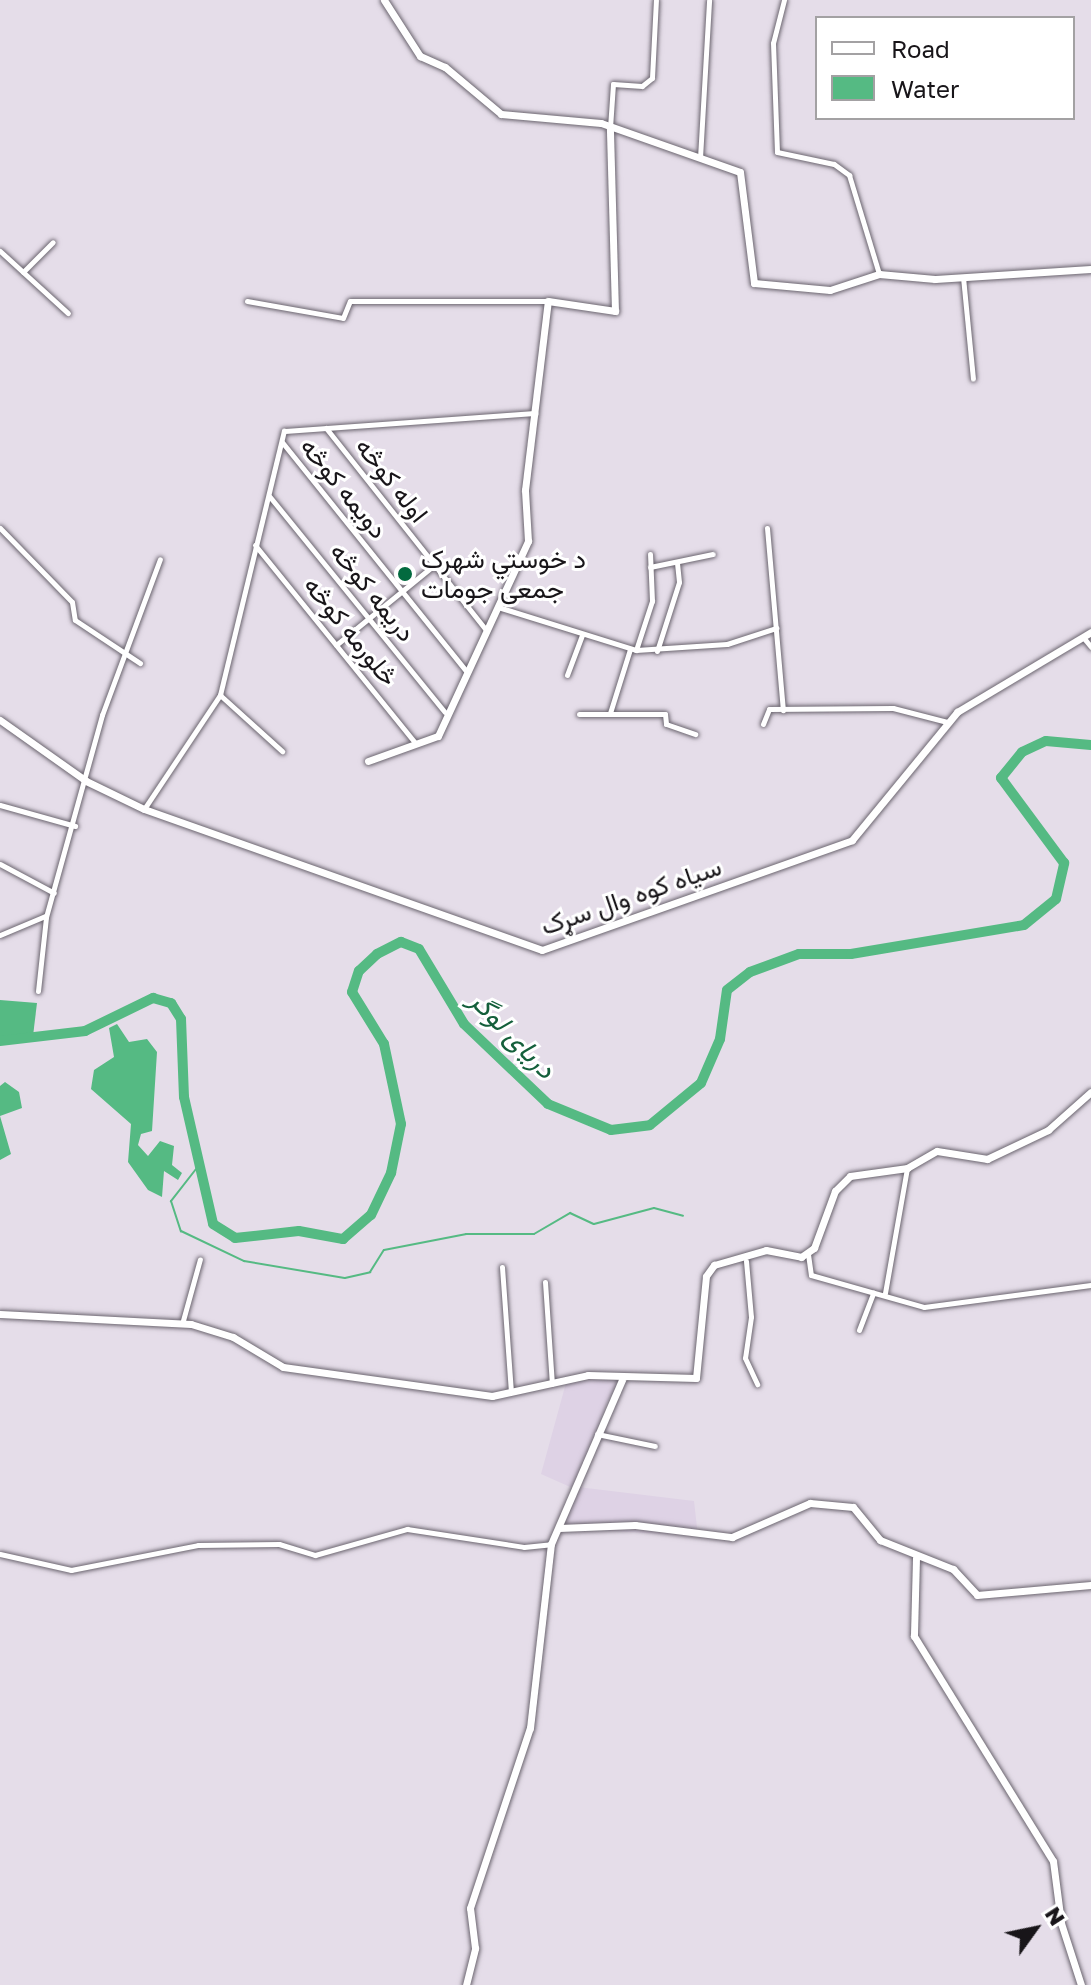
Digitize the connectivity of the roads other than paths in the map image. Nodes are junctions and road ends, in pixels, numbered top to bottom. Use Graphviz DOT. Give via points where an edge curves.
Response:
graph roads {
  1 [pos="384,0"];
  2 [pos="656,0"];
  3 [pos="709,0"];
  4 [pos="784,0"];
  5 [pos="610,129"];
  6 [pos="700,158"];
  7 [pos="53,242"];
  8 [pos="0,251"];
  9 [pos="1091,269"];
  10 [pos="23,272"];
  11 [pos="879,274"];
  12 [pos="963,277"];
  13 [pos="247,301"];
  14 [pos="548,301"];
  15 [pos="68,313"];
  16 [pos="973,379"];
  17 [pos="538,413"];
  18 [pos="325,427"];
  19 [pos="281,442"];
  20 [pos="269,497"];
  21 [pos="0,528"];
  22 [pos="767,528"];
  23 [pos="255,544"];
  24 [pos="650,554"];
  25 [pos="713,554"];
  26 [pos="160,559"];
  27 [pos="677,563"];
  28 [pos="434,565"];
  29 [pos="650,567"];
  30 [pos="401,591"];
  31 [pos="497,607"];
  32 [pos="368,617"];
  33 [pos="776,628"];
  34 [pos="487,631"];
  35 [pos="1091,632"];
  36 [pos="582,635"];
  37 [pos="1082,637"];
  38 [pos="336,645"];
  39 [pos="1091,647"];
  40 [pos="633,650"];
  41 [pos="657,651"];
  42 [pos="121,657"];
  43 [pos="140,663"];
  44 [pos="466,671"];
  45 [pos="567,675"];
  46 [pos="220,695"];
  47 [pos="783,710"];
  48 [pos="445,712"];
  49 [pos="610,713"];
  50 [pos="579,714"];
  51 [pos="0,720"];
  52 [pos="947,722"];
  53 [pos="763,724"];
  54 [pos="695,734"];
  55 [pos="416,744"];
  56 [pos="282,751"];
  57 [pos="368,761"];
  58 [pos="86,781"];
  59 [pos="0,805"];
  60 [pos="144,809"];
  61 [pos="75,826"];
  62 [pos="0,864"];
  63 [pos="54,893"];
  64 [pos="49,907"];
  65 [pos="0,935"];
  66 [pos="38,991"];
  67 [pos="1091,1092"];
  68 [pos="907,1168"];
  69 [pos="808,1254"];
  70 [pos="200,1259"];
  71 [pos="746,1261"];
  72 [pos="502,1267"];
  73 [pos="545,1282"];
  74 [pos="1091,1285"];
  75 [pos="873,1293"];
  76 [pos="885,1293"];
  77 [pos="0,1314"];
  78 [pos="182,1324"];
  79 [pos="859,1330"];
  80 [pos="622,1380"];
  81 [pos="552,1384"];
  82 [pos="757,1384"];
  83 [pos="511,1392"];
  84 [pos="596,1434"];
  85 [pos="655,1446"];
  86 [pos="559,1528"];
  87 [pos="551,1544"];
  88 [pos="0,1554"];
  89 [pos="916,1558"];
  90 [pos="1091,1585"];
  91 [pos="466,1985"];
  92 [pos="1081,1985"];
  1 -- 5 [label="street" via="420,56 501,114"];
  2 -- 5 [label="street" via="652,78 642,86 613,84"];
  3 -- 6 [label="street"];
  4 -- 11 [label="street" via="773,43 777,152 834,164 849,175"];
  5 -- 6 [label="street"];
  5 -- 14 [label="street" via="615,311"];
  6 -- 11 [label="street" via="740,172 754,283 830,290"];
  7 -- 10 [label="street"];
  8 -- 10 [label="street"];
  9 -- 12 [label="street"];
  10 -- 15 [label="street"];
  11 -- 12 [label="street"];
  12 -- 16 [label="street"];
  13 -- 14 [label="street" via="343,318 350,301"];
  14 -- 17 [label="street"];
  17 -- 18 [label="street"];
  17 -- 31 [label="street" via="525,490 528,541"];
  18 -- 19 [label="street" via="286,430"];
  18 -- 28 [label="street, اوله کوڅه"];
  19 -- 20 [label="street"];
  19 -- 30 [label="street, دویمه کوڅه"];
  20 -- 23 [label="street"];
  20 -- 32 [label="street, دریمه کوڅه"];
  21 -- 42 [label="street" via="72,602 75,620"];
  22 -- 33 [label="street"];
  23 -- 38 [label="street, څلورمه کوڅه"];
  23 -- 46 [label="street"];
  24 -- 29 [label="street"];
  25 -- 27 [label="street"];
  26 -- 42 [label="street"];
  27 -- 29 [label="street"];
  27 -- 41 [label="street" via="679,582"];
  28 -- 30 [label="street"];
  28 -- 34 [label="street, اوله کوڅه"];
  29 -- 40 [label="street" via="652,601"];
  30 -- 32 [label="street"];
  30 -- 44 [label="street, دویمه کوڅه"];
  31 -- 34 [label="street"];
  31 -- 36 [label="street"];
  32 -- 38 [label="street"];
  32 -- 48 [label="street, دریمه کوڅه"];
  33 -- 41 [label="street" via="727,644"];
  33 -- 47 [label="street"];
  34 -- 44 [label="street"];
  35 -- 37 [label="street, سیاه کوه وال سړک"];
  36 -- 40 [label="street"];
  36 -- 45 [label="street"];
  37 -- 39 [label="street"];
  37 -- 52 [label="street, سیاه کوه وال سړک"];
  38 -- 55 [label="street, څلورمه کوڅه"];
  40 -- 41 [label="street"];
  40 -- 49 [label="street"];
  42 -- 43 [label="street"];
  42 -- 58 [label="street"];
  44 -- 48 [label="street"];
  46 -- 56 [label="street"];
  46 -- 60 [label="street"];
  47 -- 52 [label="street" via="893,708"];
  47 -- 53 [label="street" via="764,711"];
  48 -- 55 [label="street" via="438,736"];
  49 -- 50 [label="street"];
  49 -- 54 [label="street" via="665,714 666,724"];
  51 -- 58 [label="street, سیاه کوه وال سړک"];
  52 -- 60 [label="street, سیاه کوه وال سړک" via="852,840 542,950"];
  55 -- 57 [label="street"];
  58 -- 60 [label="street, سیاه کوه وال سړک"];
  58 -- 61 [label="street"];
  59 -- 61 [label="street"];
  61 -- 63 [label="street"];
  62 -- 63 [label="street"];
  63 -- 64 [label="street"];
  64 -- 65 [label="street" via="42,920"];
  64 -- 66 [label="street"];
  67 -- 68 [label="street" via="1048,1130 993,1157 937,1151"];
  68 -- 69 [label="street" via="845,1179"];
  68 -- 76 [label="street"];
  69 -- 71 [label="street" via="766,1250"];
  69 -- 75 [label="street" via="811,1275"];
  70 -- 78 [label="street"];
  71 -- 80 [label="street" via="719,1262 706,1276 698,1376"];
  71 -- 82 [label="street" via="751,1317 745,1358"];
  72 -- 83 [label="street"];
  73 -- 81 [label="street"];
  74 -- 76 [label="street" via="924,1307"];
  75 -- 76 [label="street"];
  75 -- 79 [label="street"];
  77 -- 78 [label="street"];
  78 -- 83 [label="street" via="214,1330 275,1365 308,1373 353,1373 492,1396"];
  80 -- 81 [label="street" via="597,1375"];
  80 -- 84 [label="street"];
  81 -- 83 [label="street"];
  84 -- 85 [label="street"];
  84 -- 86 [label="street"];
  86 -- 87 [label="street"];
  86 -- 89 [label="street" via="635,1525 732,1537 810,1503 853,1507 874,1536"];
  87 -- 88 [label="street" via="524,1547 407,1529 315,1555 279,1544 198,1545 71,1570"];
  87 -- 91 [label="street" via="530,1728 470,1908 475,1948"];
  89 -- 90 [label="street" via="953,1569 977,1595"];
  89 -- 92 [label="street" via="914,1636 1053,1861 1061,1923"];
}
